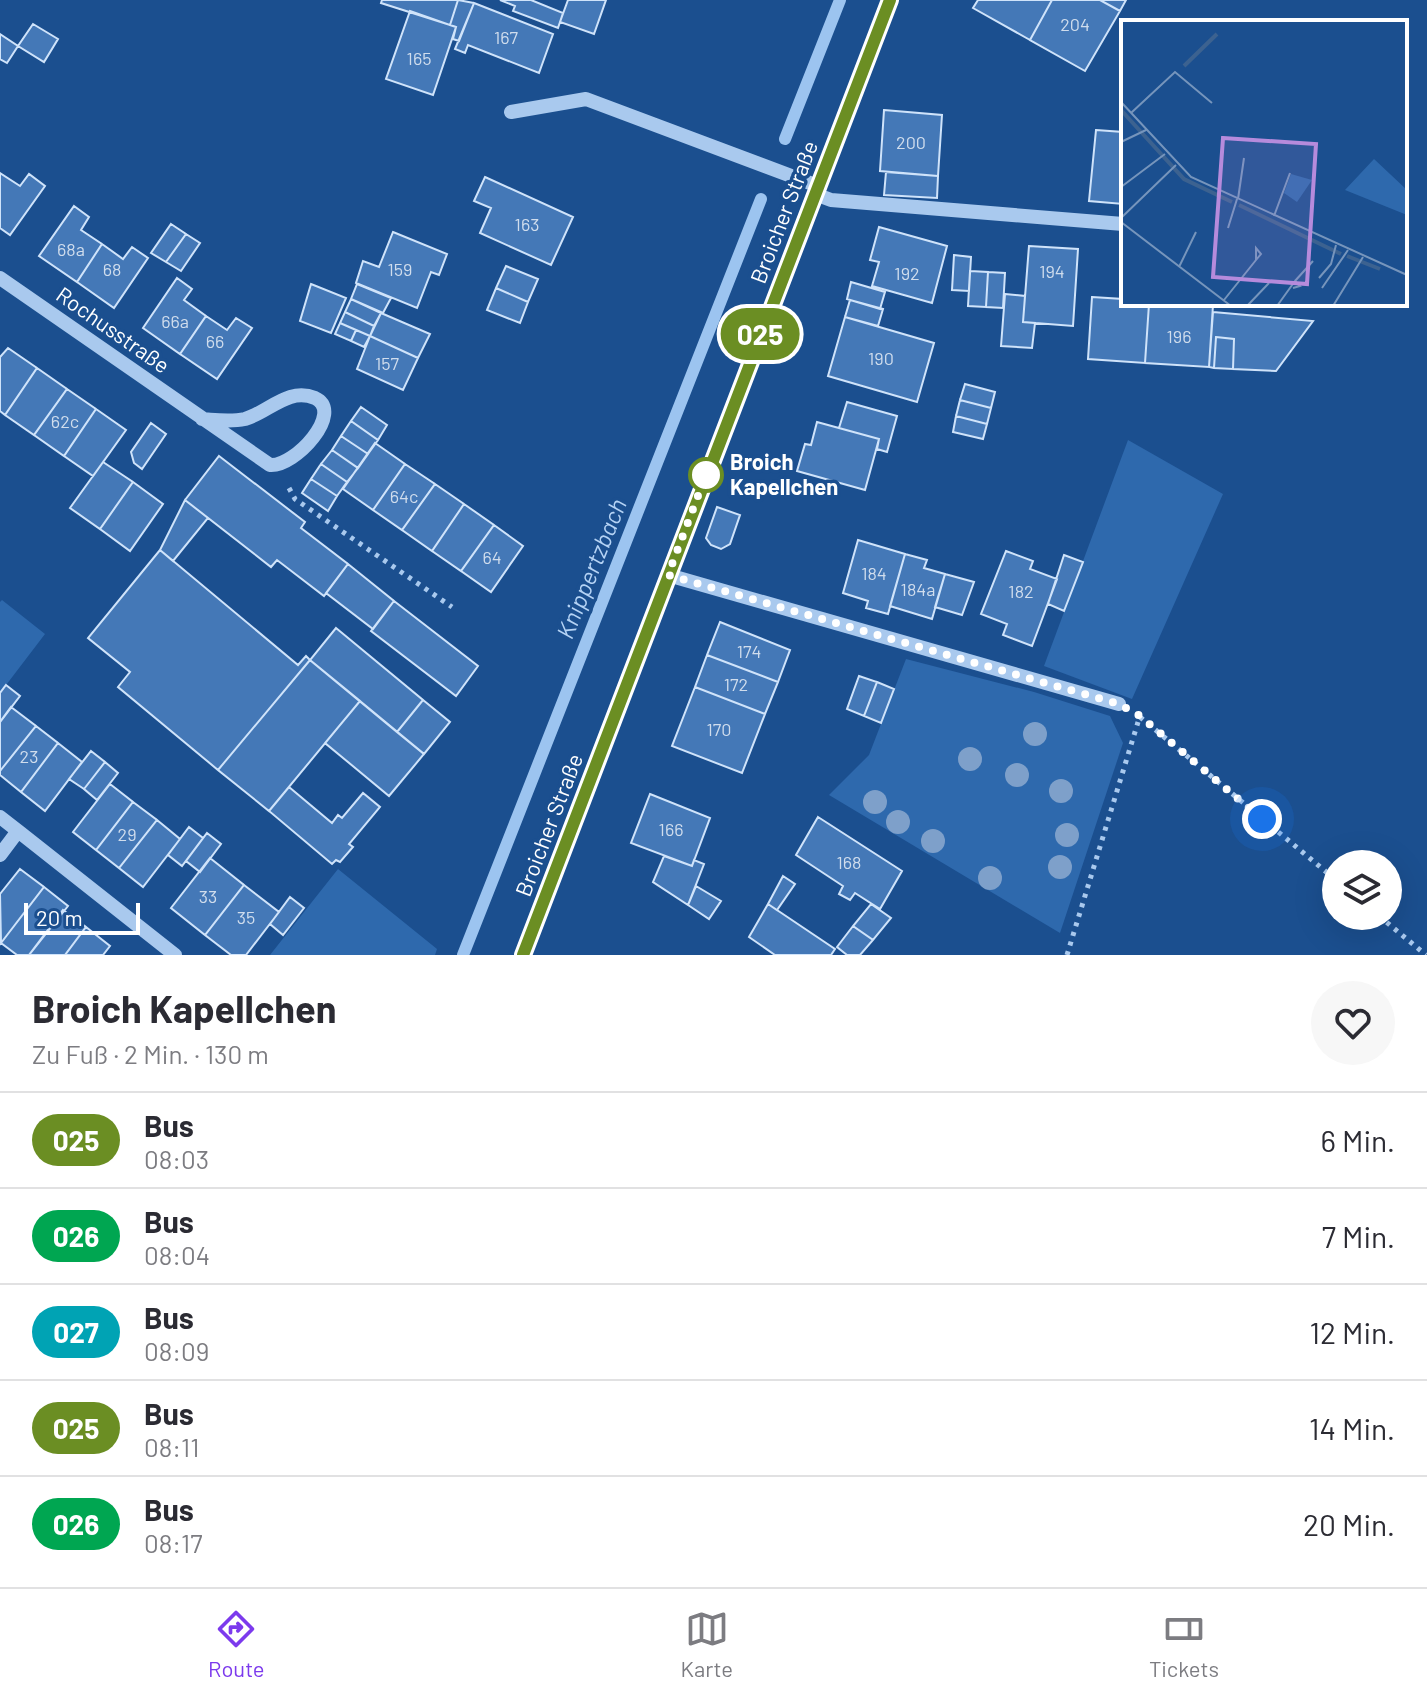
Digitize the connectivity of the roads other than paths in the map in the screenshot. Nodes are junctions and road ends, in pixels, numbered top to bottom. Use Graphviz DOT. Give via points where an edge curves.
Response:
graph roads {
  1 [pos="890,0"];
  2 [pos="511,112"];
  3 [pos="816,190"];
  4 [pos="1121,224"];
  5 [pos="0,278"];
  6 [pos="202,419"];
  7 [pos="668,575"];
  8 [pos="1119,704"];
  9 [pos="0,817"];
  10 [pos="18,831"];
  11 [pos="0,855"];
  12 [pos="175,955"];
  13 [pos="523,955"];
  1 -- 3 [label="street, Broicher Straße"];
  2 -- 3 [label="street" via="586,99"];
  3 -- 4 [label="street" via="831,200"];
  3 -- 7 [label="street, Broicher Straße"];
  5 -- 6 [label="street, Rochusstraße"];
  6 -- 6 [label="street, Rochusstraße" via="277,466 299,454 323,422 324,408 314,398 288,397 256,415 232,421"];
  7 -- 8 [label="street"];
  7 -- 13 [label="street, Broicher Straße"];
  9 -- 10 [label="street"];
  10 -- 11 [label="street"];
  10 -- 12 [label="street"];
}
